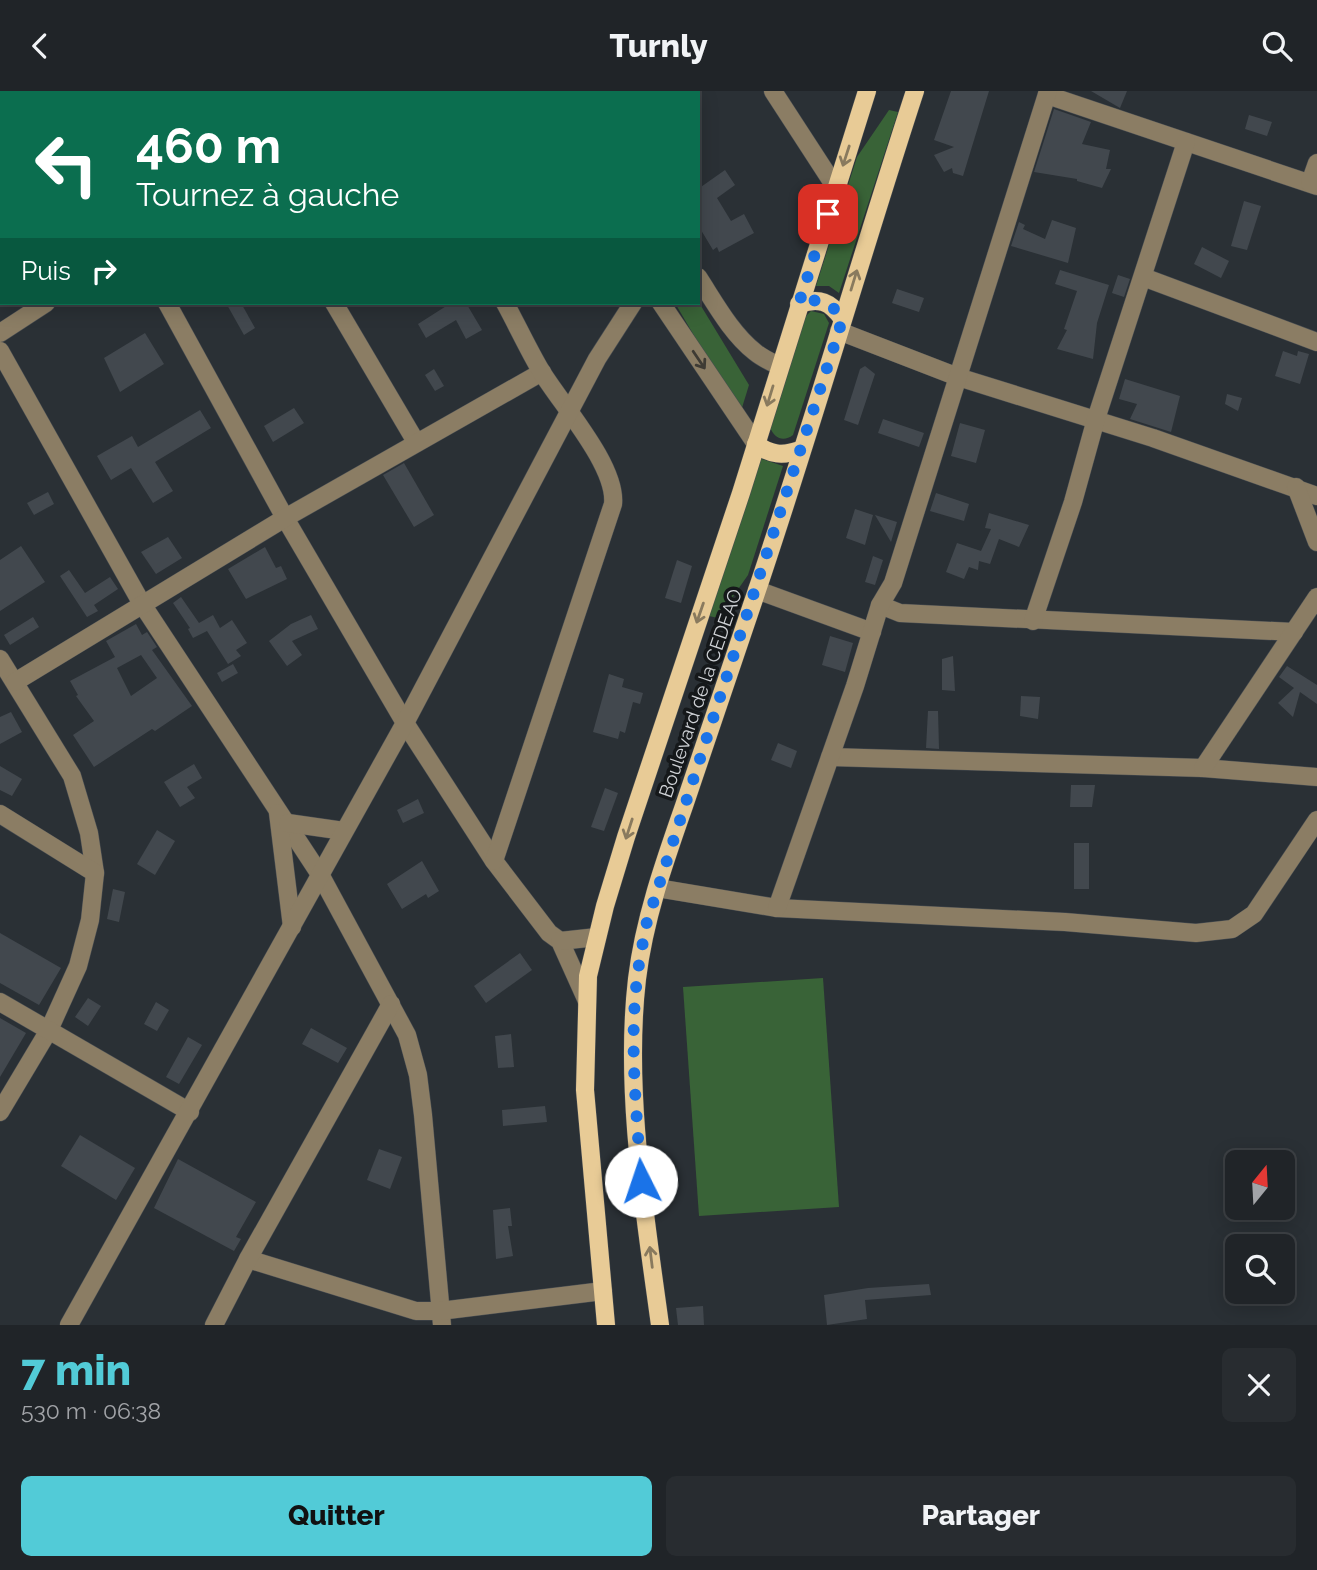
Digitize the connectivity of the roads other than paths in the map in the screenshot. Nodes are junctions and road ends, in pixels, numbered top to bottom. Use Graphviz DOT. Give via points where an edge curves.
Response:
graph roads {
  1 [pos="773,91"];
  2 [pos="867,91"];
  3 [pos="915,91"];
  4 [pos="1048,93"];
  5 [pos="1186,142"];
  6 [pos="1317,163"];
  7 [pos="1313,185"];
  8 [pos="836,188"];
  9 [pos="1143,277"];
  10 [pos="700,280"];
  11 [pos="799,303"];
  12 [pos="43,305"];
  13 [pos="168,305"];
  14 [pos="335,305"];
  15 [pos="506,305"];
  16 [pos="632,305"];
  17 [pos="662,305"];
  18 [pos="841,325"];
  19 [pos="0,333"];
  20 [pos="1317,342"];
  21 [pos="0,351"];
  22 [pos="779,366"];
  23 [pos="542,372"];
  24 [pos="958,376"];
  25 [pos="570,412"];
  26 [pos="1096,419"];
  27 [pos="416,442"];
  28 [pos="756,444"];
  29 [pos="800,450"];
  30 [pos="1296,487"];
  31 [pos="1317,496"];
  32 [pos="285,518"];
  33 [pos="1317,542"];
  34 [pos="757,590"];
  35 [pos="1317,597"];
  36 [pos="142,604"];
  37 [pos="880,605"];
  38 [pos="1033,621"];
  39 [pos="872,632"];
  40 [pos="1294,632"];
  41 [pos="0,659"];
  42 [pos="15,682"];
  43 [pos="405,723"];
  44 [pos="830,757"];
  45 [pos="1203,768"];
  46 [pos="1317,777"];
  47 [pos="277,808"];
  48 [pos="0,814"];
  49 [pos="1317,820"];
  50 [pos="288,824"];
  51 [pos="344,831"];
  52 [pos="494,861"];
  53 [pos="94,873"];
  54 [pos="321,876"];
  55 [pos="657,888"];
  56 [pos="777,908"];
  57 [pos="292,927"];
  58 [pos="597,937"];
  59 [pos="560,941"];
  60 [pos="587,1001"];
  61 [pos="0,1002"];
  62 [pos="391,1004"];
  63 [pos="49,1030"];
  64 [pos="0,1112"];
  65 [pos="190,1112"];
  66 [pos="248,1259"];
  67 [pos="603,1291"];
  68 [pos="441,1318"];
  69 [pos="69,1325"];
  70 [pos="214,1325"];
  71 [pos="606,1325"];
  72 [pos="660,1325"];
  1 -- 8 [label="street"];
  2 -- 8 [label="main road, one-way"];
  18 -- 3 [label="main road, Boulevard de la CEDEAO, one-way"];
  4 -- 5 [label="street"];
  4 -- 24 [label="street"];
  5 -- 7 [label="street"];
  5 -- 9 [label="street"];
  6 -- 7 [label="street"];
  8 -- 11 [label="main road"];
  9 -- 20 [label="street"];
  9 -- 26 [label="street"];
  10 -- 22 [label="street" via="743,340"];
  11 -- 18 [label="main road" via="824,301 834,307"];
  11 -- 22 [label="main road"];
  12 -- 19 [label="street"];
  13 -- 32 [label="street"];
  14 -- 27 [label="street"];
  15 -- 23 [label="street"];
  16 -- 25 [label="street"];
  17 -- 28 [label="street, one-way"];
  18 -- 24 [label="street"];
  18 -- 29 [label="main road, Boulevard de la CEDEAO"];
  21 -- 36 [label="street"];
  22 -- 28 [label="main road, one-way"];
  23 -- 25 [label="street"];
  23 -- 27 [label="street"];
  24 -- 26 [label="street"];
  24 -- 37 [label="street" via="893,583"];
  25 -- 43 [label="street"];
  25 -- 52 [label="street" via="611,480 613,504"];
  26 -- 30 [label="street"];
  26 -- 38 [label="street"];
  27 -- 32 [label="street"];
  28 -- 29 [label="main road" via="777,454"];
  28 -- 58 [label="main road, one-way"];
  29 -- 34 [label="main road, Boulevard de la CEDEAO"];
  30 -- 31 [label="street"];
  30 -- 33 [label="street"];
  32 -- 36 [label="street"];
  32 -- 43 [label="street"];
  34 -- 39 [label="street"];
  34 -- 55 [label="main road, Boulevard de la CEDEAO"];
  35 -- 40 [label="street"];
  36 -- 42 [label="street"];
  36 -- 47 [label="street"];
  37 -- 38 [label="street" via="900,613"];
  37 -- 39 [label="street"];
  38 -- 40 [label="street"];
  39 -- 44 [label="street"];
  40 -- 45 [label="street"];
  41 -- 42 [label="street"];
  42 -- 53 [label="street" via="72,776 89,833"];
  43 -- 51 [label="street"];
  43 -- 52 [label="street"];
  44 -- 45 [label="street"];
  44 -- 56 [label="street"];
  45 -- 46 [label="street"];
  47 -- 50 [label="street"];
  47 -- 57 [label="street"];
  48 -- 53 [label="street"];
  49 -- 56 [label="street" via="1254,914 1232,929 1196,933"];
  50 -- 51 [label="street"];
  50 -- 54 [label="street"];
  51 -- 54 [label="street"];
  52 -- 59 [label="street"];
  53 -- 63 [label="street" via="85,946"];
  54 -- 57 [label="street"];
  54 -- 62 [label="street"];
  55 -- 56 [label="street"];
  72 -- 55 [label="main road, Boulevard de la CEDEAO, one-way" via="641,1181 634,1073 637,981"];
  57 -- 65 [label="street"];
  58 -- 59 [label="street"];
  58 -- 60 [label="main road"];
  59 -- 60 [label="street"];
  60 -- 67 [label="main road" via="585,1090"];
  61 -- 63 [label="street"];
  62 -- 66 [label="street"];
  62 -- 68 [label="street" via="407,1035 418,1075"];
  63 -- 64 [label="street"];
  63 -- 65 [label="street"];
  65 -- 69 [label="street"];
  66 -- 68 [label="street"];
  66 -- 70 [label="street"];
  67 -- 68 [label="street"];
  67 -- 71 [label="main road"];
}
